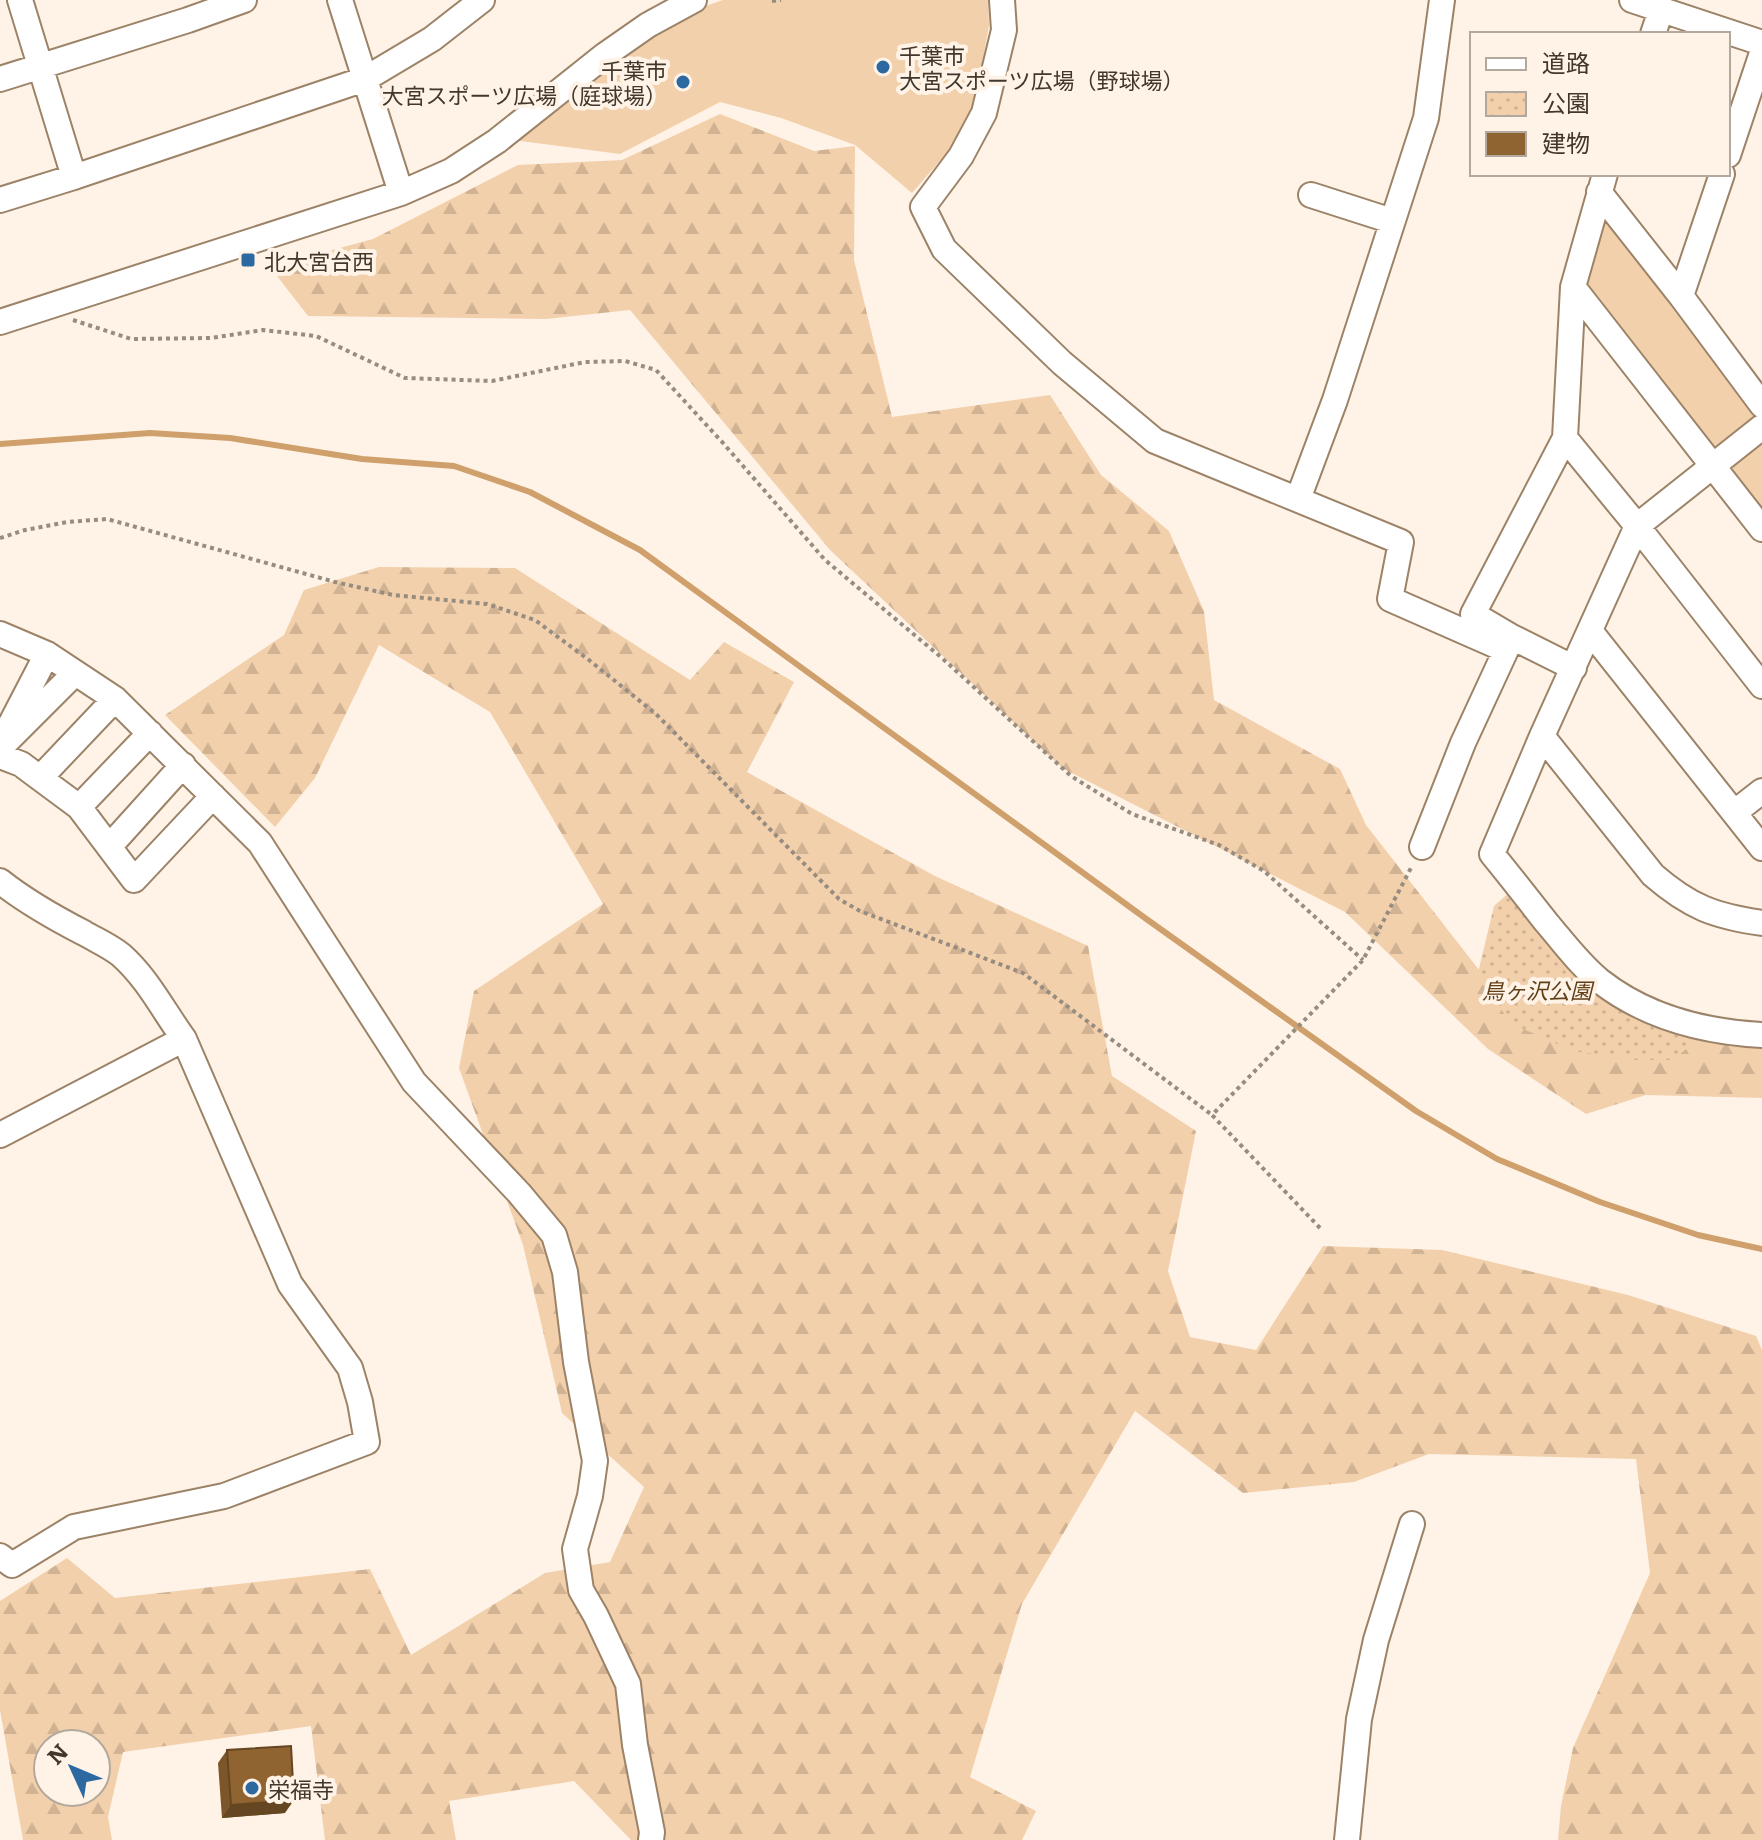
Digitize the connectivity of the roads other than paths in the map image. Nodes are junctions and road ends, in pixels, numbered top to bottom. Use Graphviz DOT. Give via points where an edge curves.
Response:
graph roads {
  1 [pos="20,0"];
  2 [pos="244,0"];
  3 [pos="340,0"];
  4 [pos="482,0"];
  5 [pos="694,0"];
  6 [pos="1002,0"];
  7 [pos="1442,0"];
  8 [pos="1632,0"];
  9 [pos="1661,10"];
  10 [pos="1654,32"];
  11 [pos="1728,32"];
  12 [pos="1730,33"];
  13 [pos="1762,43"];
  14 [pos="1762,53"];
  15 [pos="41,66"];
  16 [pos="0,79"];
  17 [pos="365,79"];
  18 [pos="1730,149"];
  19 [pos="1721,176"];
  20 [pos="74,177"];
  21 [pos="1602,183"];
  22 [pos="401,193"];
  23 [pos="1311,195"];
  24 [pos="0,200"];
  25 [pos="1392,221"];
  26 [pos="1573,287"];
  27 [pos="1681,296"];
  28 [pos="0,322"];
  29 [pos="1762,405"];
  30 [pos="1762,427"];
  31 [pos="1565,438"];
  32 [pos="1713,466"];
  33 [pos="1298,499"];
  34 [pos="1637,526"];
  35 [pos="1762,529"];
  36 [pos="1590,631"];
  37 [pos="2,639"];
  38 [pos="1509,643"];
  39 [pos="47,654"];
  40 [pos="1574,668"];
  41 [pos="75,673"];
  42 [pos="1762,686"];
  43 [pos="115,699"];
  44 [pos="150,733"];
  45 [pos="1542,736"];
  46 [pos="0,746"];
  47 [pos="0,756"];
  48 [pos="183,765"];
  49 [pos="40,778"];
  50 [pos="1762,791"];
  51 [pos="213,796"];
  52 [pos="79,807"];
  53 [pos="1735,812"];
  54 [pos="109,847"];
  55 [pos="1422,847"];
  56 [pos="1762,848"];
  57 [pos="0,881"];
  58 [pos="1762,923"];
  59 [pos="1762,1035"];
  60 [pos="184,1039"];
  61 [pos="0,1135"];
  62 [pos="1412,1524"];
  63 [pos="0,1556"];
  64 [pos="651,1840"];
  65 [pos="1347,1840"];
  1 -- 15 [label="street"];
  2 -- 15 [label="street"];
  3 -- 17 [label="street"];
  4 -- 17 [label="street" via="432,39"];
  5 -- 22 [label="street" via="605,55 497,141 451,171"];
  6 -- 33 [label="street" via="1004,30 984,113 961,156 923,207 944,249 1062,363 1155,441"];
  7 -- 25 [label="street" via="1426,118"];
  8 -- 9 [label="street"];
  9 -- 10 [label="street"];
  9 -- 11 [label="street"];
  12 -- 13 [label="street"];
  14 -- 18 [label="street"];
  15 -- 16 [label="street"];
  15 -- 20 [label="street"];
  17 -- 20 [label="street"];
  17 -- 22 [label="street"];
  19 -- 27 [label="street"];
  20 -- 24 [label="street"];
  21 -- 26 [label="street"];
  21 -- 27 [label="street"];
  22 -- 28 [label="street"];
  23 -- 25 [label="street"];
  25 -- 33 [label="street"];
  26 -- 31 [label="street"];
  26 -- 32 [label="street"];
  27 -- 29 [label="street"];
  30 -- 32 [label="street"];
  31 -- 34 [label="street"];
  31 -- 38 [label="street" via="1473,614"];
  32 -- 34 [label="street"];
  32 -- 35 [label="street"];
  33 -- 38 [label="street" via="1401,542 1390,599"];
  34 -- 36 [label="street"];
  34 -- 42 [label="street"];
  36 -- 40 [label="street"];
  36 -- 53 [label="street"];
  37 -- 39 [label="street"];
  38 -- 40 [label="street"];
  38 -- 55 [label="street"];
  39 -- 41 [label="street"];
  39 -- 46 [label="street"];
  40 -- 45 [label="street"];
  41 -- 43 [label="street"];
  41 -- 46 [label="street"];
  43 -- 44 [label="street"];
  43 -- 49 [label="street"];
  44 -- 48 [label="street"];
  44 -- 52 [label="street"];
  45 -- 58 [label="street" via="1653,875 1673,892 1696,907"];
  45 -- 59 [label="street" via="1492,854 1572,954 1628,1000 1690,1025"];
  47 -- 49 [label="street"];
  48 -- 51 [label="street"];
  48 -- 54 [label="street"];
  49 -- 52 [label="street"];
  50 -- 53 [label="street"];
  51 -- 54 [label="street" via="134,880"];
  51 -- 64 [label="street" via="260,843 414,1082 554,1235 565,1272 595,1461 575,1549 581,1590 628,1684"];
  52 -- 54 [label="street"];
  53 -- 56 [label="street"];
  57 -- 60 [label="street" via="118,953 153,990"];
  60 -- 61 [label="street"];
  60 -- 63 [label="street" via="290,1284 350,1368 367,1442 224,1496 74,1527 12,1565"];
  62 -- 65 [label="street" via="1376,1640 1359,1719"];
}
